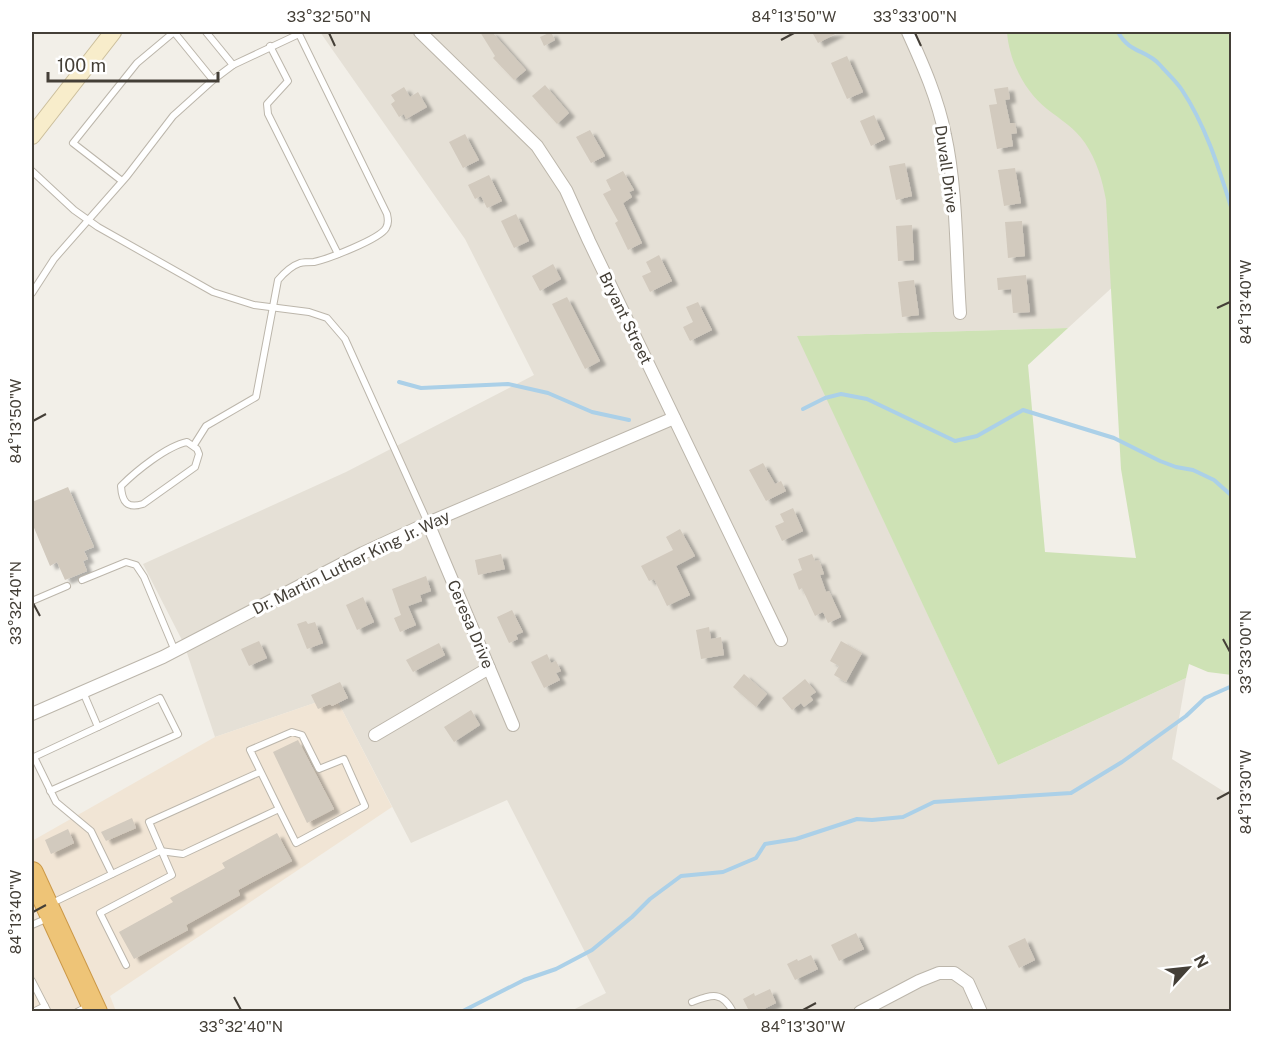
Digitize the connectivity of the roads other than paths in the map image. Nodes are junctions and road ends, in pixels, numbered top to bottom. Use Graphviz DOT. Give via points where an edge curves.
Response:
graph roads {
  1 [pos="113,32"];
  2 [pos="206,32"];
  3 [pos="299,32"];
  4 [pos="420,32"];
  5 [pos="908,32"];
  6 [pos="270,46"];
  7 [pos="233,65"];
  8 [pos="213,80"];
  9 [pos="32,136"];
  10 [pos="32,171"];
  11 [pos="122,181"];
  12 [pos="89,220"];
  13 [pos="338,254"];
  14 [pos="32,293"];
  15 [pos="272,307"];
  16 [pos="960,313"];
  17 [pos="674,418"];
  18 [pos="194,445"];
  19 [pos="428,523"];
  20 [pos="82,580"];
  21 [pos="67,586"];
  22 [pos="32,601"];
  23 [pos="781,640"];
  24 [pos="175,651"];
  25 [pos="489,668"];
  26 [pos="83,692"];
  27 [pos="32,714"];
  28 [pos="513,725"];
  29 [pos="98,727"];
  30 [pos="375,735"];
  31 [pos="260,772"];
  32 [pos="50,791"];
  33 [pos="279,809"];
  34 [pos="160,851"];
  35 [pos="32,873"];
  36 [pos="112,874"];
  37 [pos="43,916"];
  38 [pos="126,965"];
  39 [pos="32,981"];
  40 [pos="692,1002"];
  41 [pos="46,1009"];
  42 [pos="88,1009"];
  43 [pos="33,1011"];
  44 [pos="733,1011"];
  45 [pos="860,1011"];
  46 [pos="981,1011"];
  1 -- 9 [label="street"];
  2 -- 7 [label="lane"];
  3 -- 6 [label="lane"];
  3 -- 13 [label="lane" via="387,214 385,230"];
  4 -- 17 [label="street, Bryant Street" via="537,147 566,190"];
  5 -- 16 [label="street, Duvall Drive" via="929,80 945,135"];
  6 -- 7 [label="lane"];
  6 -- 13 [label="lane" via="288,81 267,104 268,114"];
  7 -- 8 [label="lane"];
  8 -- 11 [label="lane" via="173,116"];
  8 -- 11 [label="lane" via="174,32 137,63 73,143"];
  10 -- 12 [label="lane"];
  11 -- 12 [label="lane"];
  12 -- 14 [label="lane" via="54,259"];
  12 -- 15 [label="lane" via="213,292"];
  13 -- 15 [label="lane" via="302,262 284,273 278,280"];
  15 -- 18 [label="lane" via="256,397 206,426"];
  15 -- 19 [label="lane" via="327,318 345,339"];
  17 -- 19 [label="street, Dr. Martin Luther King Jr. Way"];
  17 -- 23 [label="street, Bryant Street"];
  18 -- 18 [label="lane" via="178,444 125,482 121,493 128,505 142,504 195,467 199,454"];
  19 -- 24 [label="street, Dr. Martin Luther King Jr. Way"];
  19 -- 25 [label="street, Ceresa Drive"];
  20 -- 24 [label="lane" via="126,562 136,564"];
  21 -- 22 [label="lane"];
  24 -- 26 [label="street, Dr. Martin Luther King Jr. Way"];
  25 -- 28 [label="street, Ceresa Drive"];
  25 -- 30 [label="street"];
  26 -- 27 [label="street, Dr. Martin Luther King Jr. Way"];
  26 -- 29 [label="lane"];
  29 -- 32 [label="lane" via="33,757"];
  29 -- 32 [label="lane" via="160,698 178,734"];
  31 -- 33 [label="lane"];
  31 -- 33 [label="lane" via="250,750 296,733 302,735 319,770 344,759 365,806 296,843"];
  31 -- 34 [label="lane" via="149,822"];
  32 -- 36 [label="lane" via="56,802 91,831"];
  33 -- 34 [label="lane" via="183,854"];
  34 -- 36 [label="lane"];
  34 -- 38 [label="lane" via="172,875 100,912"];
  35 -- 37 [label="highway"];
  36 -- 37 [label="lane"];
  37 -- 42 [label="highway"];
  39 -- 41 [label="lane"];
  40 -- 44 [label="lane" via="718,996"];
  41 -- 43 [label="lane"];
  45 -- 46 [label="street" via="939,974 954,974 968,983"];
}
